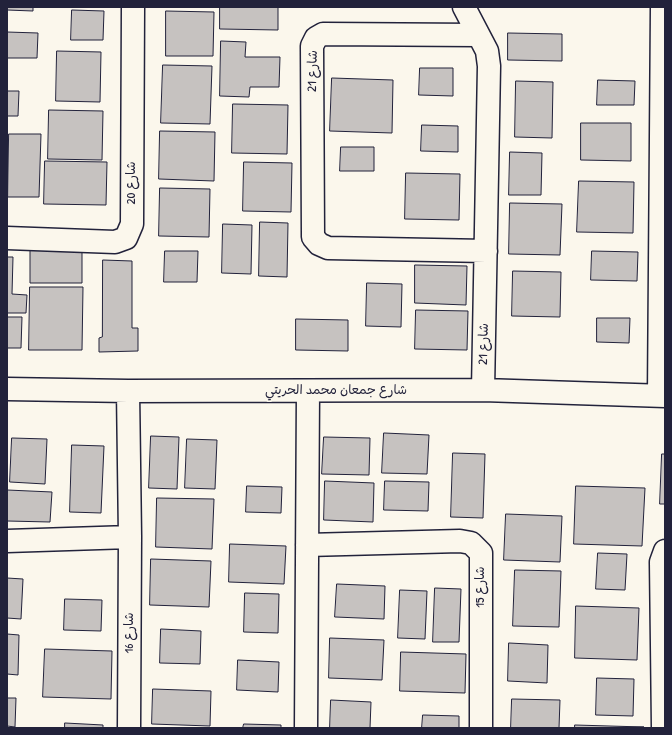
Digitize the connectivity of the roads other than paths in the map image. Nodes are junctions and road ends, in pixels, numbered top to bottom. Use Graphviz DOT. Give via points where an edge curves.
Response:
graph roads {
  1 [pos="134,7"];
  2 [pos="464,7"];
  3 [pos="662,7"];
  4 [pos="478,34"];
  5 [pos="7,238"];
  6 [pos="662,241"];
  7 [pos="486,251"];
  8 [pos="7,389"];
  9 [pos="483,390"];
  10 [pos="128,391"];
  11 [pos="308,391"];
  12 [pos="662,396"];
  13 [pos="130,537"];
  14 [pos="7,541"];
  15 [pos="307,545"];
  16 [pos="665,551"];
  17 [pos="129,728"];
  18 [pos="306,728"];
  19 [pos="480,728"];
  20 [pos="663,728"];
  1 -- 5 [label="street, شارع 20" via="132,224 126,238 115,242"];
  2 -- 4 [label="street"];
  3 -- 6 [label="street"];
  4 -- 7 [label="street, شارع 21" via="487,51 489,66"];
  4 -- 7 [label="street, شارع 21" via="323,34 316,38 312,46 313,236 319,244 328,248"];
  6 -- 12 [label="street"];
  7 -- 9 [label="street, شارع 21"];
  8 -- 10 [label="street, شارع جمعان محمد الحريتي"];
  9 -- 11 [label="street, شارع جمعان محمد الحريتي"];
  9 -- 12 [label="street, شارع جمعان محمد الحريتي"];
  10 -- 11 [label="street, شارع جمعان محمد الحريتي"];
  10 -- 13 [label="street, شارع 16"];
  11 -- 15 [label="street"];
  13 -- 14 [label="street"];
  13 -- 17 [label="street, شارع 16"];
  15 -- 18 [label="street"];
  15 -- 19 [label="street, شارع 15" via="460,541 472,543 481,553"];
  16 -- 20 [label="street" via="661,562"];
}
